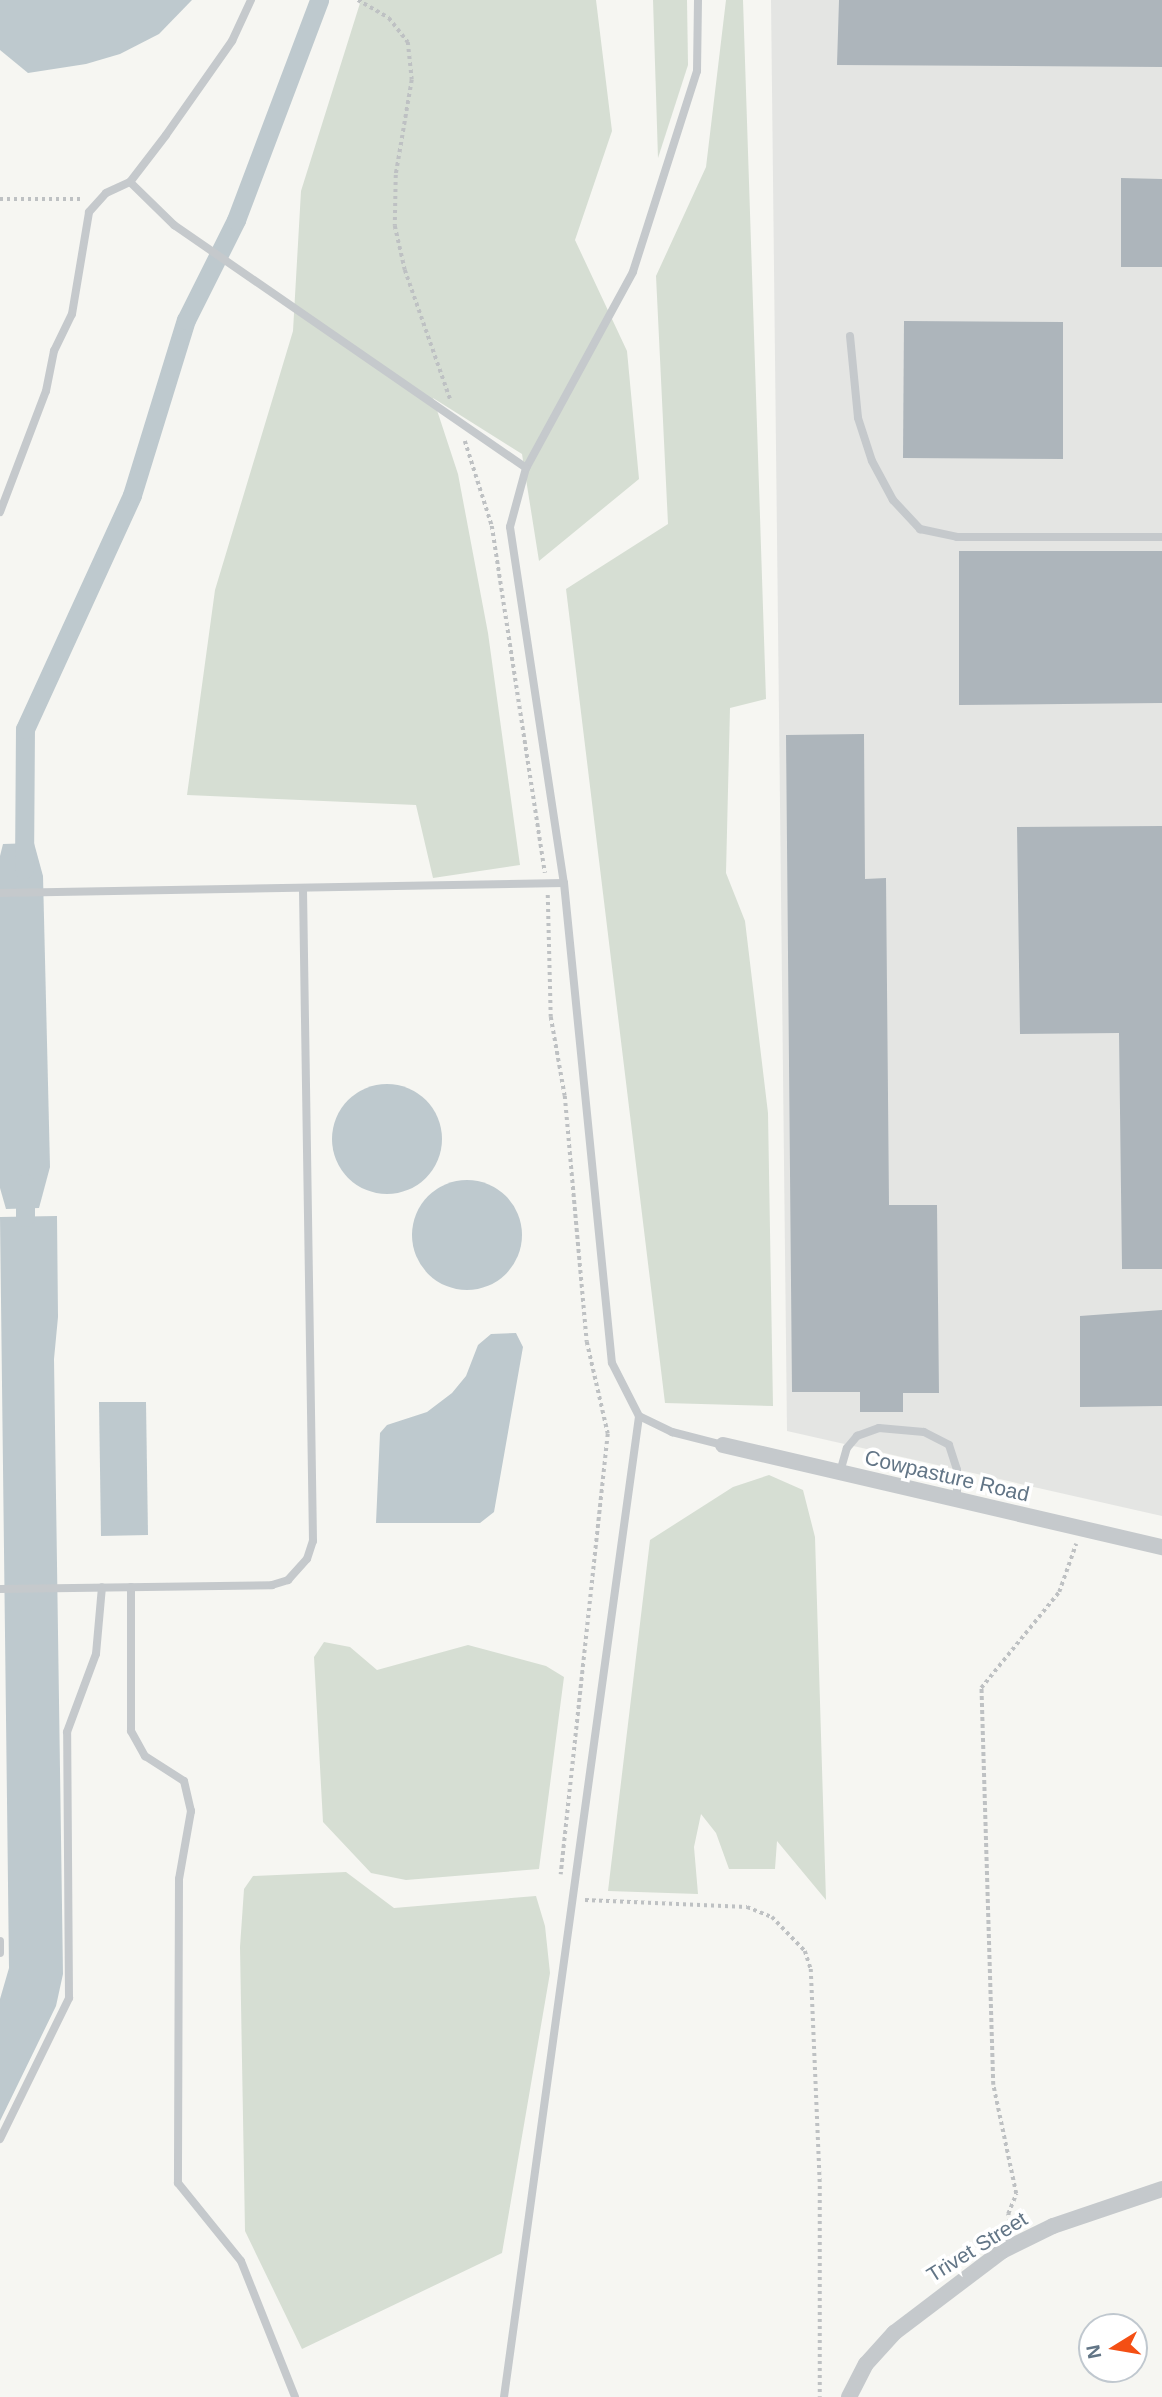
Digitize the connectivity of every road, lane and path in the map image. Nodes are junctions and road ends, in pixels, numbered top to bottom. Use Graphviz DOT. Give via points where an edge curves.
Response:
graph roads {
  1 [pos="251,0"];
  2 [pos="358,0"];
  3 [pos="698,0"];
  4 [pos="130,182"];
  5 [pos="0,199"];
  6 [pos="100,199"];
  7 [pos="850,337"];
  8 [pos="459,423"];
  9 [pos="526,468"];
  10 [pos="0,512"];
  11 [pos="1162,537"];
  12 [pos="564,883"];
  13 [pos="547,884"];
  14 [pos="303,890"];
  15 [pos="0,893"];
  16 [pos="639,1416"];
  17 [pos="723,1445"];
  18 [pos="840,1472"];
  19 [pos="957,1499"];
  20 [pos="1081,1528"];
  21 [pos="1162,1547"];
  22 [pos="102,1587"];
  23 [pos="131,1587"];
  24 [pos="0,1589"];
  25 [pos="573,1898"];
  26 [pos="0,1941"];
  27 [pos="0,1953"];
  28 [pos="0,2139"];
  29 [pos="1162,2189"];
  30 [pos="1017,2242"];
  31 [pos="850,2395"];
  32 [pos="295,2397"];
  33 [pos="504,2397"];
  34 [pos="820,2397"];
  1 -- 4 [label="lane" via="232,41"];
  2 -- 8 [label="path" via="388,18 408,42 412,80 396,175 396,226 405,270"];
  3 -- 9 [label="lane" via="697,71 633,272"];
  4 -- 6 [label="lane"];
  4 -- 8 [label="lane" via="198,242"];
  5 -- 6 [label="path"];
  6 -- 10 [label="lane" via="89,212 72,314 54,351 46,391"];
  7 -- 11 [label="lane" via="856,410 872,461 893,500 920,529 957,537"];
  8 -- 9 [label="lane"];
  8 -- 13 [label="path" via="492,526"];
  9 -- 12 [label="lane" via="510,527"];
  12 -- 13 [label="lane"];
  12 -- 16 [label="lane" via="612,1363"];
  13 -- 14 [label="lane"];
  13 -- 25 [label="path" via="551,1017 565,1096 587,1342 608,1434 561,1877 563,1892"];
  14 -- 15 [label="lane"];
  14 -- 23 [label="lane" via="313,1541 307,1559 288,1580 272,1585"];
  16 -- 17 [label="lane" via="672,1432"];
  16 -- 25 [label="lane"];
  17 -- 18 [label="street, Cowpasture Road"];
  18 -- 19 [label="street, Cowpasture Road"];
  18 -- 19 [label="lane" via="847,1448 857,1436 879,1428 924,1432 949,1445 957,1470"];
  19 -- 20 [label="street, Cowpasture Road"];
  20 -- 21 [label="street, Cowpasture Road"];
  20 -- 30 [label="path" via="1059,1592 981,1688 993,2085 1016,2194 1008,2214"];
  22 -- 23 [label="lane"];
  22 -- 24 [label="lane"];
  22 -- 28 [label="lane" via="96,1654 67,1732 69,1998"];
  23 -- 32 [label="lane" via="131,1731 145,1756 184,1781 191,1811 179,1880 177,2183 241,2261"];
  25 -- 33 [label="lane"];
  25 -- 34 [label="path" via="747,1907 772,1917 805,1951 810,1969 820,2186"];
  26 -- 27 [label="lane"];
  29 -- 30 [label="street, Trivet Street"];
  30 -- 31 [label="street, Trivet Street" via="951,2286 894,2333 866,2364"];
}
